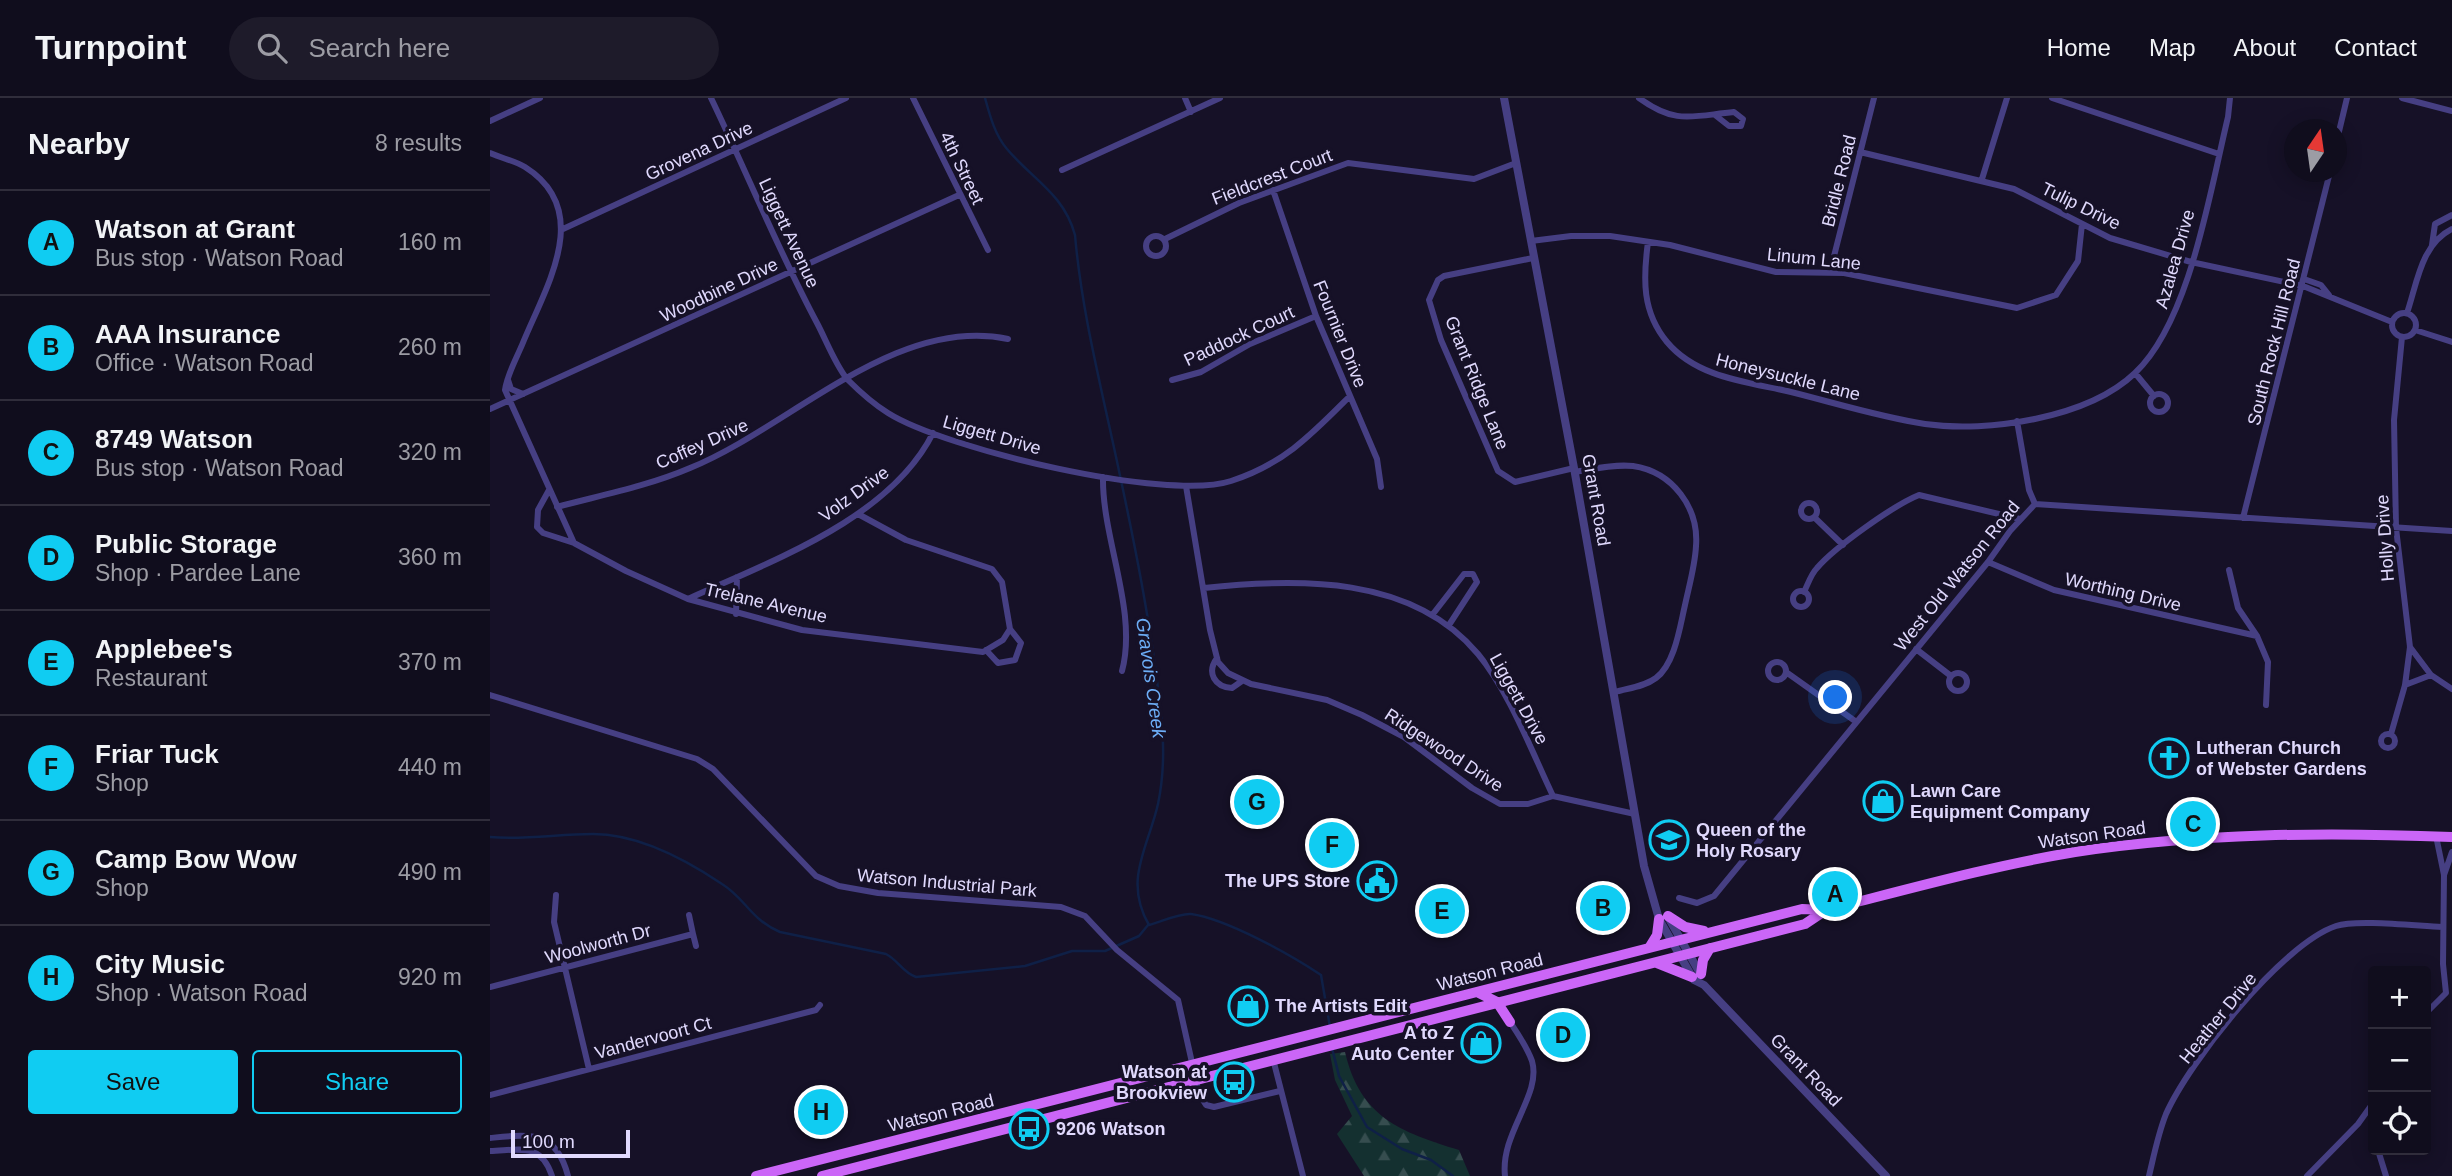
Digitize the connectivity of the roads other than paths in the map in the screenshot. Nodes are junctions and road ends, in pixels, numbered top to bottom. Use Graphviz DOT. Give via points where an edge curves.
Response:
graph roads {
  1 [pos="540,98"];
  2 [pos="711,98"];
  3 [pos="846,98"];
  4 [pos="913,98"];
  5 [pos="1185,98"];
  6 [pos="1220,98"];
  7 [pos="1504,98"];
  8 [pos="1639,98"];
  9 [pos="1874,98"];
  10 [pos="2007,98"];
  11 [pos="2052,98"];
  12 [pos="2230,98"];
  13 [pos="2347,98"];
  14 [pos="2402,98"];
  15 [pos="2452,111"];
  16 [pos="1191,112"];
  17 [pos="1715,115"];
  18 [pos="2342,119"];
  19 [pos="490,121"];
  20 [pos="736,149"];
  21 [pos="1860,152"];
  22 [pos="490,153"];
  23 [pos="2219,154"];
  24 [pos="1516,163"];
  25 [pos="1062,170"];
  26 [pos="1982,179"];
  27 [pos="2328,182"];
  28 [pos="1273,190"];
  29 [pos="959,195"];
  30 [pos="2452,215"];
  31 [pos="2082,224"];
  32 [pos="563,229"];
  33 [pos="2452,229"];
  34 [pos="1165,239"];
  35 [pos="1531,241"];
  36 [pos="1648,242"];
  37 [pos="2432,245"];
  38 [pos="988,250"];
  39 [pos="1533,258"];
  40 [pos="2191,262"];
  41 [pos="790,272"];
  42 [pos="1830,272"];
  43 [pos="2303,282"];
  44 [pos="2407,313"];
  45 [pos="1316,316"];
  46 [pos="2392,322"];
  47 [pos="2415,330"];
  48 [pos="2402,337"];
  49 [pos="1009,339"];
  50 [pos="2452,342"];
  51 [pos="2135,373"];
  52 [pos="508,377"];
  53 [pos="847,378"];
  54 [pos="1172,380"];
  55 [pos="523,394"];
  56 [pos="1350,396"];
  57 [pos="2154,396"];
  58 [pos="509,401"];
  59 [pos="490,410"];
  60 [pos="2017,421"];
  61 [pos="933,433"];
  62 [pos="1574,470"];
  63 [pos="1103,477"];
  64 [pos="1186,486"];
  65 [pos="1381,487"];
  66 [pos="549,490"];
  67 [pos="2035,504"];
  68 [pos="557,507"];
  69 [pos="858,514"];
  70 [pos="1814,517"];
  71 [pos="2243,518"];
  72 [pos="2020,519"];
  73 [pos="2396,528"];
  74 [pos="2452,531"];
  75 [pos="574,542"];
  76 [pos="1843,545"];
  77 [pos="1987,562"];
  78 [pos="2229,570"];
  79 [pos="737,577"];
  80 [pos="1204,588"];
  81 [pos="1804,592"];
  82 [pos="688,599"];
  83 [pos="736,614"];
  84 [pos="1433,614"];
  85 [pos="1448,625"];
  86 [pos="1010,629"];
  87 [pos="2257,636"];
  88 [pos="2410,647"];
  89 [pos="1916,649"];
  90 [pos="986,650"];
  91 [pos="1217,658"];
  92 [pos="1122,671"];
  93 [pos="1786,672"];
  94 [pos="2431,675"];
  95 [pos="1951,676"];
  96 [pos="1241,681"];
  97 [pos="2405,685"];
  98 [pos="2452,689"];
  99 [pos="1615,691"];
  100 [pos="490,695"];
  101 [pos="2266,705"];
  102 [pos="1855,721"];
  103 [pos="2391,734"];
  104 [pos="1553,796"];
  105 [pos="1635,814"];
  106 [pos="2436,836"];
  107 [pos="2452,837"];
  108 [pos="2452,852"];
  109 [pos="2444,875"];
  110 [pos="556,895"];
  111 [pos="1679,898"];
  112 [pos="1826,910"];
  113 [pos="689,915"];
  114 [pos="1663,917"];
  115 [pos="2442,927"];
  116 [pos="1711,932"];
  117 [pos="693,934"];
  118 [pos="1675,941"];
  119 [pos="696,946"];
  120 [pos="1649,948"];
  121 [pos="1710,948"];
  122 [pos="1682,954"];
  123 [pos="1654,962"];
  124 [pos="564,968"];
  125 [pos="1699,979"];
  126 [pos="490,987"];
  127 [pos="2449,991"];
  128 [pos="1514,998"];
  129 [pos="1489,999"];
  130 [pos="821,1005"];
  131 [pos="2431,1008"];
  132 [pos="1510,1022"];
  133 [pos="1273,1059"];
  134 [pos="1193,1065"];
  135 [pos="589,1069"];
  136 [pos="1196,1079"];
  137 [pos="1280,1091"];
  138 [pos="490,1095"];
  139 [pos="2368,1109"];
  140 [pos="490,1138"];
  141 [pos="490,1151"];
  142 [pos="2380,1155"];
  143 [pos="552,1176"];
  144 [pos="568,1176"];
  145 [pos="756,1176"];
  146 [pos="822,1176"];
  147 [pos="1303,1176"];
  148 [pos="1505,1176"];
  149 [pos="1886,1176"];
  150 [pos="2149,1176"];
  151 [pos="2307,1176"];
  152 [pos="2386,1176"];
  1 -- 19 [label="street"];
  2 -- 20 [label="street, Liggett Avenue"];
  3 -- 20 [label="street, Grovena Drive"];
  4 -- 29 [label="street, 4th Street"];
  5 -- 16 [label="street"];
  6 -- 16 [label="street"];
  7 -- 24 [label="street, Grant Road"];
  8 -- 17 [label="street" via="1655,110 1681,119"];
  9 -- 21 [label="street, Bridle Road"];
  10 -- 26 [label="street"];
  11 -- 23 [label="street"];
  12 -- 23 [label="street, Azalea Drive"];
  13 -- 18 [label="street"];
  14 -- 15 [label="street"];
  16 -- 25 [label="street"];
  20 -- 32 [label="street, Grovena Drive"];
  20 -- 41 [label="street, Liggett Avenue"];
  21 -- 26 [label="street, Tulip Drive"];
  21 -- 42 [label="street, Bridle Road"];
  22 -- 32 [label="street" via="525,166 547,186"];
  23 -- 40 [label="street, Azalea Drive"];
  24 -- 28 [label="street, Fieldcrest Court" via="1474,179 1348,163"];
  24 -- 35 [label="street, Grant Road"];
  26 -- 31 [label="street, Tulip Drive" via="2014,189"];
  27 -- 43 [label="street, South Rock Hill Road"];
  28 -- 34 [label="street, Fieldcrest Court"];
  28 -- 45 [label="street, Fournier Drive"];
  29 -- 38 [label="street, 4th Street"];
  29 -- 41 [label="street, Woodbine Drive"];
  30 -- 37 [label="street" via="2435,224"];
  31 -- 40 [label="street, Tulip Drive" via="2110,238"];
  31 -- 42 [label="street, Linum Lane" via="2078,261 2056,295 2017,308"];
  32 -- 52 [label="street" via="553,271"];
  33 -- 37 [label="street"];
  35 -- 36 [label="street, Linum Lane" via="1597,236"];
  35 -- 39 [label="street, Grant Road"];
  36 -- 42 [label="street, Linum Lane" via="1776,272"];
  36 -- 60 [label="street, Honeysuckle Lane" via="1644,290 1648,309 1667,343 1701,370 1927,424"];
  37 -- 44 [label="street"];
  39 -- 62 [label="street, Grant Road"];
  39 -- 62 [label="street, Grant Ridge Lane" via="1444,276 1429,300 1441,340 1498,471 1515,482"];
  40 -- 43 [label="street, Tulip Drive"];
  40 -- 51 [label="street, Azalea Drive" via="2169,328"];
  41 -- 53 [label="street, Liggett Avenue"];
  41 -- 55 [label="street, Woodbine Drive"];
  43 -- 46 [label="street, Tulip Drive"];
  43 -- 71 [label="street, South Rock Hill Road"];
  44 -- 46 [label="street"];
  44 -- 47 [label="street" via="2414,318"];
  45 -- 54 [label="street, Paddock Court" via="1250,344 1201,372"];
  45 -- 56 [label="street, Fournier Drive"];
  46 -- 48 [label="street" via="2392,330"];
  47 -- 48 [label="street"];
  47 -- 50 [label="street"];
  48 -- 73 [label="street, Holly Drive" via="2394,420"];
  49 -- 53 [label="street, Coffey Drive" via="946,338"];
  51 -- 57 [label="street"];
  51 -- 60 [label="street, Azalea Drive" via="2078,408"];
  52 -- 55 [label="street" via="511,389"];
  52 -- 58 [label="street" via="505,390"];
  53 -- 61 [label="street, Liggett Drive" via="888,413"];
  53 -- 68 [label="street, Coffey Drive" via="747,442 690,469"];
  55 -- 58 [label="street, Woodbine Drive"];
  56 -- 64 [label="street, Liggett Drive" via="1296,449 1276,462 1229,482"];
  56 -- 65 [label="street, Fournier Drive" via="1377,459"];
  58 -- 59 [label="street, Woodbine Drive"];
  58 -- 66 [label="street"];
  60 -- 67 [label="street"];
  61 -- 63 [label="street, Liggett Drive"];
  61 -- 69 [label="street, Volz Drive" via="909,471"];
  62 -- 99 [label="street, Grant Road"];
  62 -- 99 [label="street" via="1633,466 1656,473 1686,498 1696,526 1680,627 1665,668 1642,685"];
  63 -- 64 [label="street, Liggett Drive"];
  63 -- 92 [label="street" via="1128,643"];
  64 -- 80 [label="street, Ridgewood Drive"];
  66 -- 68 [label="street"];
  66 -- 75 [label="street, Trelane Avenue" via="538,510 537,527"];
  67 -- 71 [label="street, West Old Watson Road"];
  67 -- 72 [label="street, West Old Watson Road"];
  68 -- 75 [label="street"];
  69 -- 79 [label="street, Volz Drive"];
  69 -- 86 [label="street" via="906,540 992,569 1002,582"];
  70 -- 76 [label="street"];
  71 -- 73 [label="street, West Old Watson Road"];
  72 -- 76 [label="street" via="1919,495"];
  72 -- 77 [label="street, West Old Watson Road"];
  73 -- 74 [label="street, West Old Watson Road"];
  73 -- 88 [label="street, Holly Drive"];
  75 -- 82 [label="street, Trelane Avenue"];
  76 -- 81 [label="street" via="1816,569"];
  77 -- 87 [label="street, Worthing Drive" via="2054,590"];
  77 -- 89 [label="street, West Old Watson Road"];
  78 -- 87 [label="street" via="2238,608"];
  79 -- 82 [label="street, Volz Drive"];
  79 -- 83 [label="street"];
  80 -- 84 [label="street, Liggett Drive" via="1256,582 1360,588"];
  80 -- 91 [label="street, Ridgewood Drive"];
  82 -- 83 [label="street, Trelane Avenue"];
  83 -- 90 [label="street, Trelane Avenue" via="802,630"];
  84 -- 85 [label="street, Liggett Drive"];
  84 -- 85 [label="street" via="1464,574 1473,574 1477,582"];
  85 -- 104 [label="street, Liggett Drive" via="1479,655"];
  86 -- 90 [label="street" via="1003,640"];
  86 -- 90 [label="street, Trelane Avenue" via="1021,643 1015,660 998,663"];
  87 -- 101 [label="street" via="2268,662"];
  88 -- 94 [label="street"];
  88 -- 97 [label="street, Holly Drive"];
  89 -- 95 [label="street"];
  89 -- 102 [label="street, West Old Watson Road"];
  91 -- 96 [label="street"];
  91 -- 96 [label="street, Ridgewood Drive" via="1211,665 1218,684 1233,688"];
  93 -- 102 [label="street"];
  94 -- 97 [label="street"];
  94 -- 98 [label="street"];
  96 -- 104 [label="street, Ridgewood Drive" via="1327,700 1363,715 1404,737 1500,804 1528,804"];
  97 -- 103 [label="street, Holly Drive"];
  99 -- 105 [label="street, Grant Road"];
  100 -- 134 [label="street, Watson Industrial Park" via="697,759 713,769 816,876 839,886 1061,907 1085,916 1116,950 1178,1000"];
  102 -- 111 [label="street, West Old Watson Road" via="1714,896 1698,903"];
  104 -- 105 [label="street"];
  105 -- 114 [label="street, Grant Road" via="1647,876"];
  106 -- 107 [label="main road, Watson Road"];
  106 -- 109 [label="street"];
  106 -- 112 [label="main road, Watson Road" via="2256,835 2122,846 2011,864"];
  108 -- 109 [label="street"];
  109 -- 115 [label="street"];
  110 -- 124 [label="street" via="554,922"];
  112 -- 116 [label="main road, Watson Road" via="1802,909"];
  112 -- 121 [label="main road, Watson Road" via="1805,924"];
  113 -- 117 [label="street"];
  114 -- 116 [label="main road"];
  114 -- 118 [label="street, Grant Road"];
  114 -- 120 [label="main road"];
  115 -- 127 [label="street"];
  115 -- 150 [label="street, Heather Drive" via="2338,925 2315,935 2256,988 2206,1051 2166,1115"];
  116 -- 118 [label="main road, Watson Road"];
  117 -- 119 [label="street"];
  117 -- 124 [label="street, Woolworth Dr"];
  118 -- 120 [label="main road, Watson Road"];
  118 -- 122 [label="street, Grant Road"];
  120 -- 129 [label="main road, Watson Road"];
  121 -- 122 [label="main road, Watson Road"];
  121 -- 125 [label="main road"];
  122 -- 123 [label="main road, Watson Road"];
  122 -- 125 [label="street, Grant Road"];
  123 -- 125 [label="main road"];
  123 -- 128 [label="main road, Watson Road"];
  124 -- 126 [label="street, Woolworth Dr"];
  124 -- 135 [label="street"];
  125 -- 149 [label="street, Grant Road"];
  127 -- 131 [label="street"];
  128 -- 129 [label="main road, Watson Road"];
  128 -- 132 [label="main road"];
  129 -- 132 [label="main road"];
  129 -- 133 [label="main road, Watson Road"];
  129 -- 134 [label="main road, Watson Road" via="1477,992"];
  130 -- 135 [label="street, Vandervoort Ct"];
  132 -- 148 [label="street" via="1534,1074 1505,1149"];
  133 -- 136 [label="main road, Watson Road"];
  133 -- 137 [label="street"];
  134 -- 136 [label="street, Watson Industrial Park"];
  134 -- 145 [label="main road, Watson Road"];
  135 -- 138 [label="street, Vandervoort Ct"];
  136 -- 137 [label="street, Watson Industrial Park" via="1202,1101 1214,1107"];
  136 -- 146 [label="main road, Watson Road"];
  137 -- 147 [label="street"];
  139 -- 151 [label="street"];
  140 -- 144 [label="street" via="523,1135 550,1143 562,1156"];
  141 -- 143 [label="street" via="540,1153"];
  142 -- 152 [label="street"];
}
